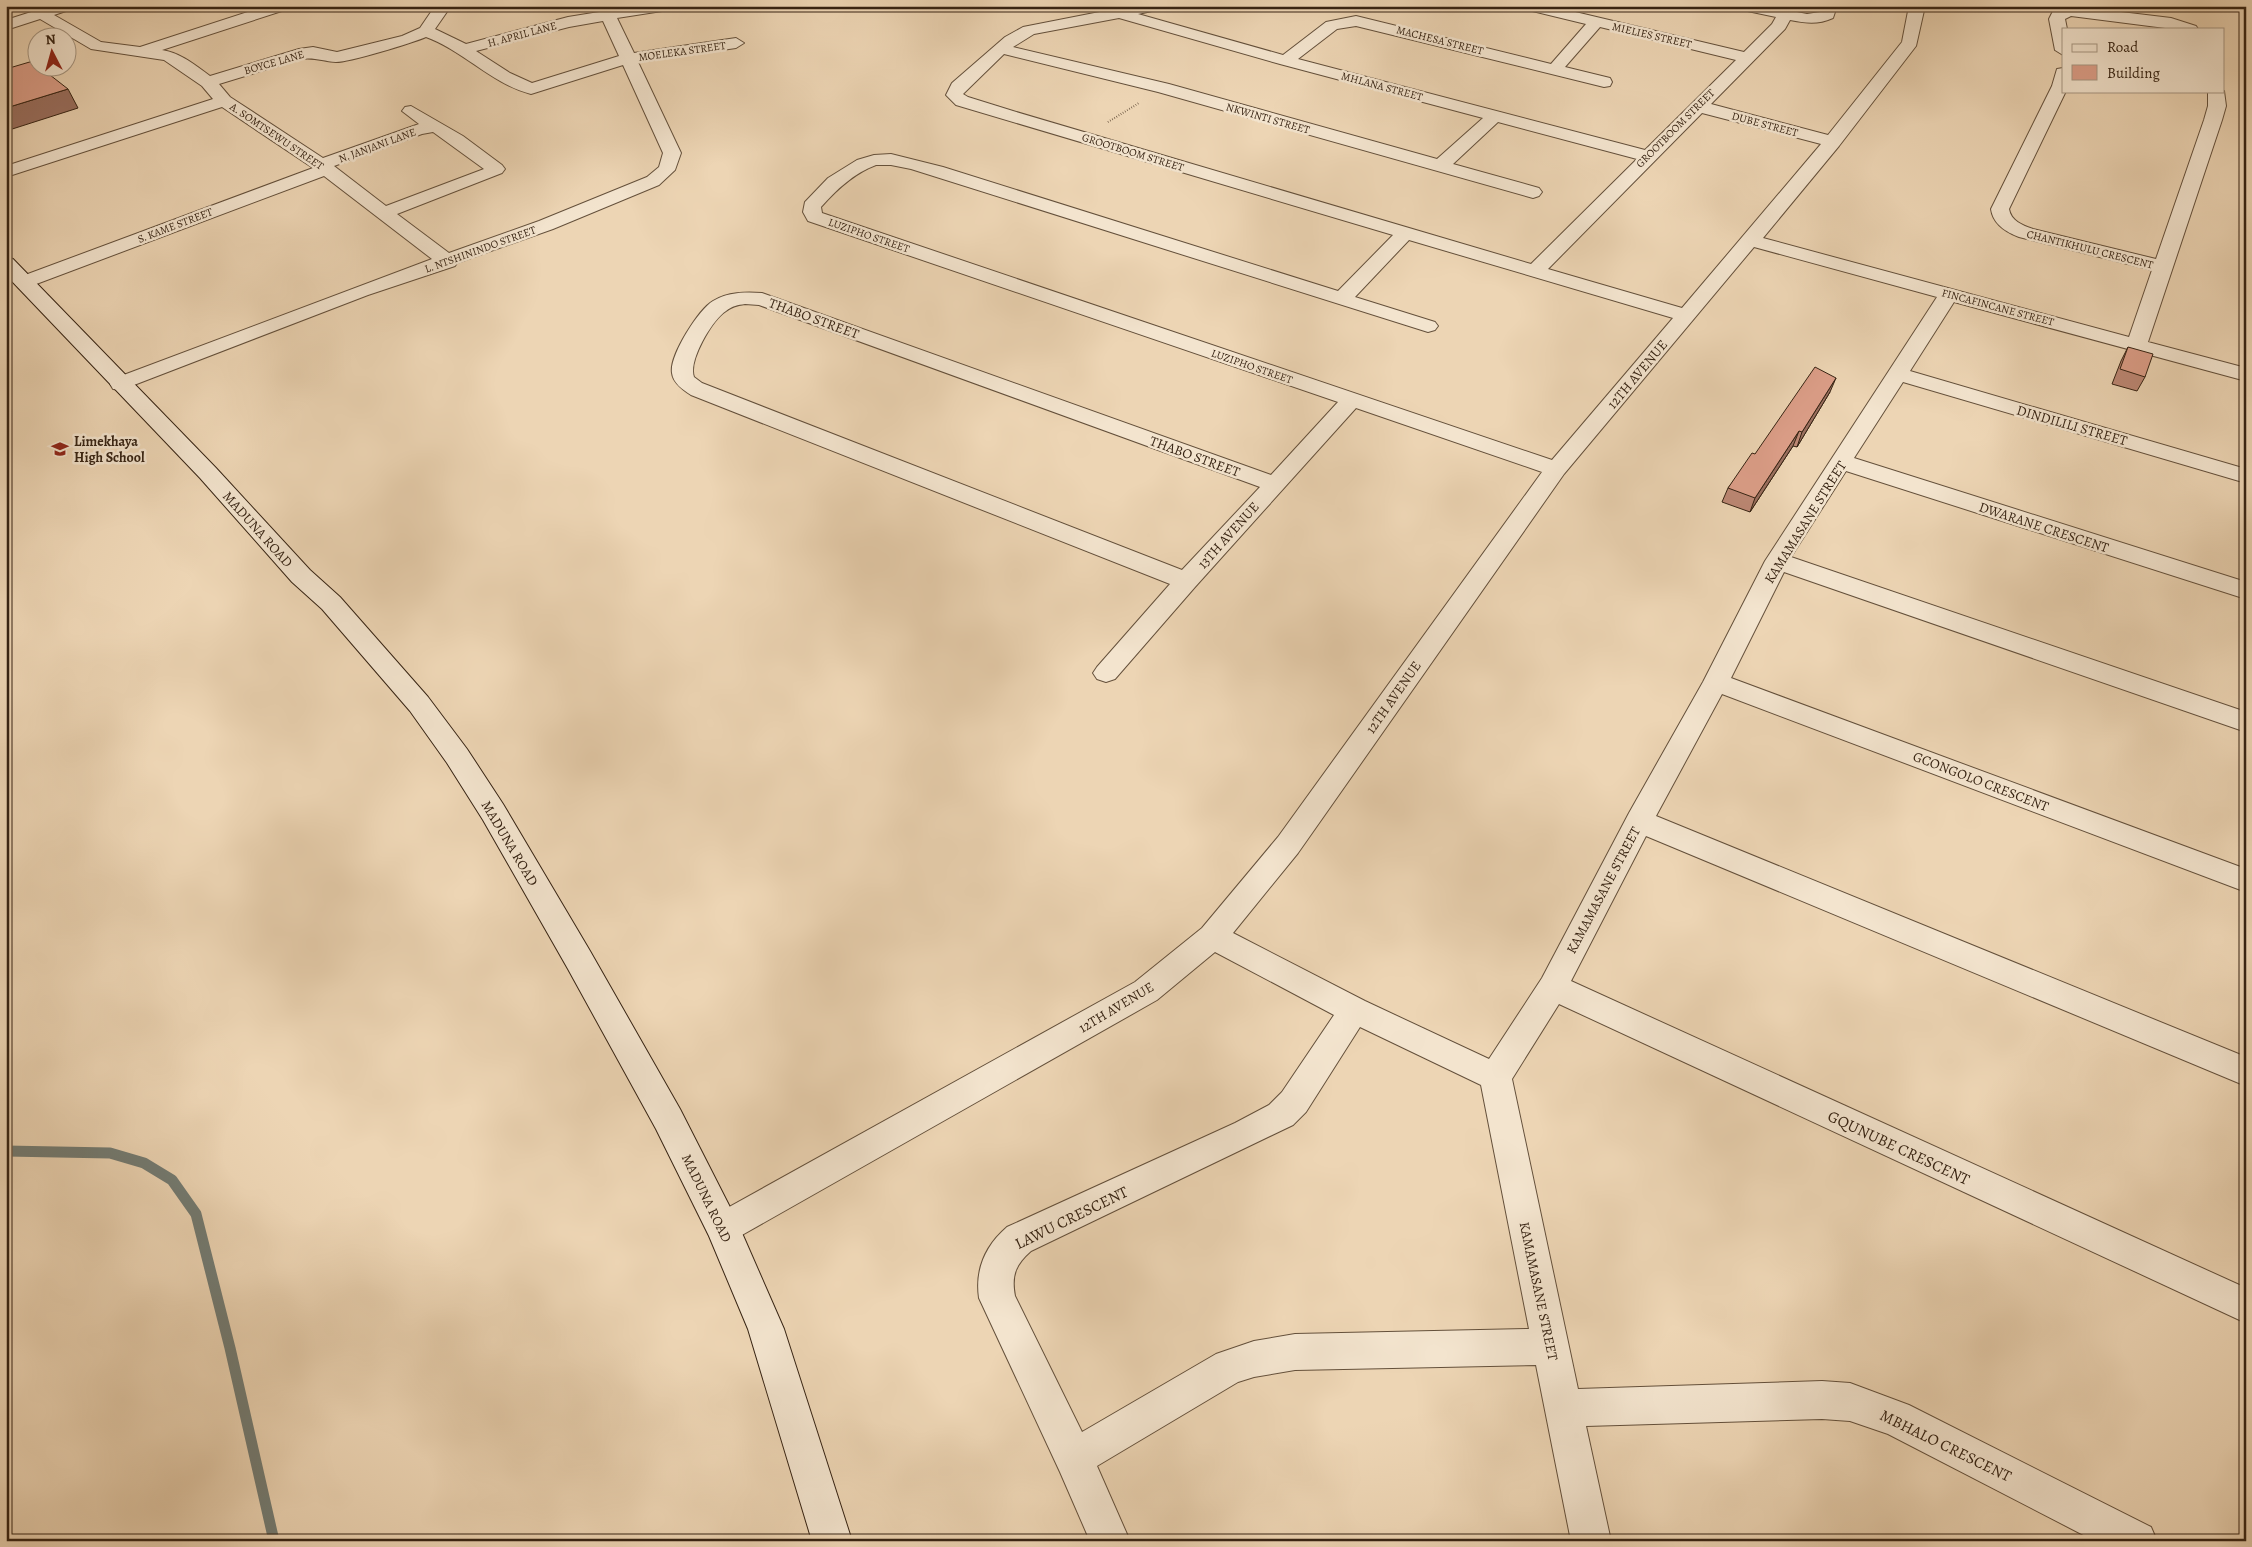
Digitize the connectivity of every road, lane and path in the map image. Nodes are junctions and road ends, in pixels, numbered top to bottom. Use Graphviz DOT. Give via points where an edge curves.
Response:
graph roads {
  1 [pos="67,6"];
  2 [pos="283,6"];
  3 [pos="443,6"];
  4 [pos="662,6"];
  5 [pos="1156,6"];
  6 [pos="1529,6"];
  7 [pos="1743,6"];
  8 [pos="1829,6"];
  9 [pos="1917,6"];
  10 [pos="606,11"];
  11 [pos="1117,13"];
  12 [pos="42,14"];
  13 [pos="1784,16"];
  14 [pos="1596,22"];
  15 [pos="6,25"];
  16 [pos="2187,28"];
  17 [pos="426,30"];
  18 [pos="736,43"];
  19 [pos="2062,45"];
  20 [pos="465,49"];
  21 [pos="1002,49"];
  22 [pos="145,52"];
  23 [pos="1746,57"];
  24 [pos="628,59"];
  25 [pos="1286,61"];
  26 [pos="1555,69"];
  27 [pos="2062,77"];
  28 [pos="208,82"];
  29 [pos="1604,82"];
  30 [pos="1163,88"];
  31 [pos="2216,92"];
  32 [pos="224,101"];
  33 [pos="1696,106"];
  34 [pos="411,111"];
  35 [pos="1495,116"];
  36 [pos="433,127"];
  37 [pos="1084,138"];
  38 [pos="1833,142"];
  39 [pos="1647,156"];
  40 [pos="1440,166"];
  41 [pos="324,167"];
  42 [pos="6,172"];
  43 [pos="1532,192"];
  44 [pos="384,213"];
  45 [pos="1405,234"];
  46 [pos="1749,240"];
  47 [pos="448,262"];
  48 [pos="6,263"];
  49 [pos="2163,267"];
  50 [pos="1535,270"];
  51 [pos="24,282"];
  52 [pos="1949,294"];
  53 [pos="1342,299"];
  54 [pos="1687,316"];
  55 [pos="1428,326"];
  56 [pos="2136,346"];
  57 [pos="1898,374"];
  58 [pos="2246,376"];
  59 [pos="121,384"];
  60 [pos="1352,400"];
  61 [pos="1842,462"];
  62 [pos="1556,469"];
  63 [pos="2246,476"];
  64 [pos="1274,484"];
  65 [pos="1777,561"];
  66 [pos="1186,581"];
  67 [pos="2246,591"];
  68 [pos="1106,672"];
  69 [pos="1716,682"];
  70 [pos="2246,722"];
  71 [pos="1640,821"];
  72 [pos="2246,881"];
  73 [pos="1213,937"];
  74 [pos="1553,987"];
  75 [pos="1354,1010"];
  76 [pos="2246,1072"];
  77 [pos="1495,1077"];
  78 [pos="723,1228"];
  79 [pos="2246,1306"];
  80 [pos="1551,1347"];
  81 [pos="1563,1408"];
  82 [pos="1074,1458"];
  83 [pos="832,1541"];
  84 [pos="1110,1541"];
  85 [pos="1591,1541"];
  86 [pos="2137,1541"];
  1 -- 12 [label="street"];
  2 -- 22 [label="street" via="194,32"];
  3 -- 17 [label="street"];
  4 -- 10 [label="street, H. APRIL LANE"];
  5 -- 11 [label="street, GROOTBOOM STREET"];
  6 -- 14 [label="street, MIELIES STREET"];
  7 -- 13 [label="street"];
  8 -- 13 [label="street" via="1827,15 1817,19"];
  9 -- 38 [label="street, 12TH AVENUE" via="1910,43"];
  10 -- 20 [label="street, H. APRIL LANE"];
  10 -- 24 [label="street, L. NTSHININDO STREET"];
  11 -- 21 [label="street, GROOTBOOM STREET" via="1029,30"];
  11 -- 25 [label="street, MHLANA STREET"];
  12 -- 15 [label="street"];
  12 -- 22 [label="street, A. SOMTSEWU STREET" via="97,46"];
  13 -- 23 [label="street, GROOTBOOM STREET" via="1779,26"];
  14 -- 23 [label="street, MIELIES STREET"];
  14 -- 26 [label="street"];
  16 -- 19 [label="street" via="2171,22 2071,10 2059,14 2057,19"];
  17 -- 20 [label="street, MOELEKA STREET"];
  17 -- 28 [label="street, BOYCE LANE" via="408,39 344,56 330,57 313,52 299,54"];
  18 -- 24 [label="street, MOELEKA STREET"];
  20 -- 24 [label="street, MOELEKA STREET" via="516,84 531,89"];
  21 -- 30 [label="street, NKWINTI STREET"];
  21 -- 37 [label="street, GROOTBOOM STREET" via="954,91 956,98"];
  22 -- 28 [label="street, A. SOMTSEWU STREET" via="168,56"];
  23 -- 33 [label="street, GROOTBOOM STREET"];
  24 -- 47 [label="street, L. NTSHININDO STREET" via="672,153 671,166 653,181 546,226"];
  25 -- 26 [label="street, MACHESA STREET" via="1332,25 1356,21"];
  25 -- 35 [label="street, MHLANA STREET"];
  26 -- 29 [label="street, MACHESA STREET"];
  27 -- 49 [label="street, CHANTIKHULU CRESCENT" via="2000,209 2000,216 2013,228"];
  28 -- 32 [label="street, A. SOMTSEWU STREET"];
  30 -- 37 [label="path"];
  30 -- 40 [label="street, NKWINTI STREET"];
  31 -- 49 [label="street, CHANTIKHULU CRESCENT" via="2213,120"];
  32 -- 41 [label="street, A. SOMTSEWU STREET"];
  32 -- 42 [label="street"];
  33 -- 38 [label="street, DUBE STREET"];
  33 -- 39 [label="street, GROOTBOOM STREET"];
  34 -- 36 [label="street"];
  35 -- 39 [label="street, MHLANA STREET"];
  35 -- 40 [label="street"];
  36 -- 41 [label="street, N. JANJANI LANE" via="419,129"];
  36 -- 44 [label="street" via="496,169"];
  37 -- 45 [label="street, GROOTBOOM STREET"];
  38 -- 46 [label="street, 12TH AVENUE"];
  39 -- 50 [label="street, GROOTBOOM STREET"];
  40 -- 43 [label="street, NKWINTI STREET"];
  41 -- 44 [label="street, A. SOMTSEWU STREET"];
  41 -- 51 [label="street, S. KAME STREET"];
  44 -- 47 [label="street, A. SOMTSEWU STREET"];
  45 -- 50 [label="street, GROOTBOOM STREET"];
  45 -- 53 [label="street"];
  46 -- 52 [label="street, FINCAFINCANE STREET"];
  46 -- 54 [label="street, 12TH AVENUE"];
  47 -- 59 [label="street, L. NTSHININDO STREET" via="353,294"];
  48 -- 51 [label="street, MADUNA ROAD"];
  49 -- 56 [label="street, CHANTIKHULU CRESCENT"];
  50 -- 54 [label="street, GROOTBOOM STREET"];
  51 -- 59 [label="street, MADUNA ROAD"];
  52 -- 56 [label="street, FINCAFINCANE STREET"];
  52 -- 57 [label="street, KAMAMASANE STREET"];
  53 -- 55 [label="street, LUZIPHO STREET"];
  53 -- 60 [label="street, LUZIPHO STREET" via="892,159 883,158 857,166 812,206 815,217"];
  54 -- 62 [label="street, 12TH AVENUE"];
  56 -- 58 [label="street, FINCAFINCANE STREET"];
  57 -- 61 [label="street, KAMAMASANE STREET"];
  57 -- 63 [label="street, DINDILILI STREET"];
  59 -- 78 [label="street, MADUNA ROAD" via="330,604 419,704 457,756 493,812 668,1119"];
  60 -- 62 [label="street, LUZIPHO STREET"];
  60 -- 64 [label="street, 13TH AVENUE"];
  61 -- 65 [label="street, KAMAMASANE STREET"];
  61 -- 67 [label="street, DWARANE CRESCENT"];
  62 -- 73 [label="street, 12TH AVENUE" via="1288,845"];
  64 -- 66 [label="street, 13TH AVENUE"];
  64 -- 66 [label="street, THABO STREET" via="762,299 740,298 717,305 707,316 680,369 683,379 698,390"];
  65 -- 69 [label="street, KAMAMASANE STREET"];
  65 -- 70 [label="street"];
  66 -- 68 [label="street, 13TH AVENUE"];
  69 -- 71 [label="street, KAMAMASANE STREET"];
  69 -- 72 [label="street, GCONGOLO CRESCENT"];
  71 -- 74 [label="street, KAMAMASANE STREET"];
  71 -- 76 [label="street"];
  73 -- 75 [label="street"];
  73 -- 78 [label="street, 12TH AVENUE" via="1146,992"];
  74 -- 77 [label="street, KAMAMASANE STREET"];
  74 -- 79 [label="street, GQUNUBE CRESCENT"];
  75 -- 77 [label="street"];
  75 -- 82 [label="street, LAWU CRESCENT" via="1294,1102 1281,1115 1019,1239 1004,1252 994,1277 997,1298"];
  77 -- 80 [label="street, KAMAMASANE STREET"];
  78 -- 83 [label="street, MADUNA ROAD" via="766,1329"];
  80 -- 81 [label="street, KAMAMASANE STREET"];
  80 -- 82 [label="street" via="1296,1352 1254,1359 1229,1368"];
  81 -- 85 [label="street, KAMAMASANE STREET"];
  81 -- 86 [label="street, MBHALO CRESCENT" via="1822,1400 1850,1402 1896,1418"];
  82 -- 84 [label="street, LAWU CRESCENT"];
}
